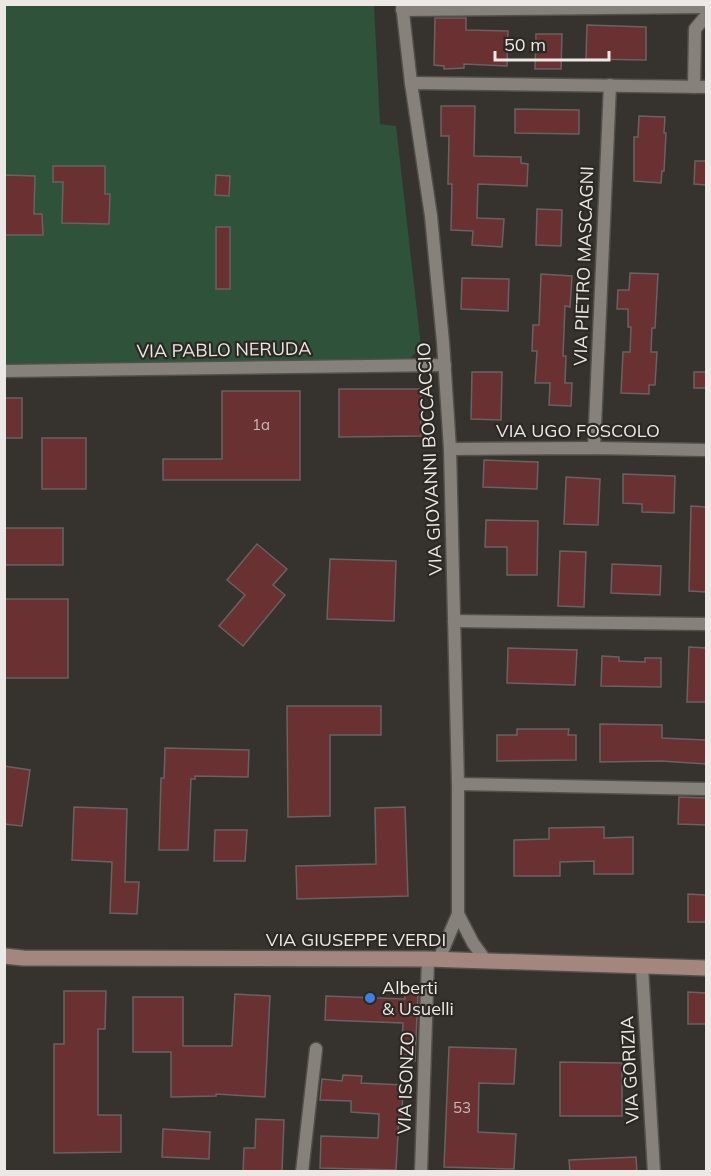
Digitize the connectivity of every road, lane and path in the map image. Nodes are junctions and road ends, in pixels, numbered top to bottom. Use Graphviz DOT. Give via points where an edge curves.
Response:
graph roads {
  1 [pos="402,7"];
  2 [pos="706,7"];
  3 [pos="706,16"];
  4 [pos="411,83"];
  5 [pos="610,85"];
  6 [pos="700,87"];
  7 [pos="445,365"];
  8 [pos="4,371"];
  9 [pos="594,448"];
  10 [pos="450,449"];
  11 [pos="706,450"];
  12 [pos="454,621"];
  13 [pos="706,624"];
  14 [pos="458,784"];
  15 [pos="706,789"];
  16 [pos="458,914"];
  17 [pos="4,956"];
  18 [pos="434,959"];
  19 [pos="486,961"];
  20 [pos="642,967"];
  21 [pos="706,968"];
  22 [pos="316,1049"];
  23 [pos="302,1172"];
  24 [pos="421,1172"];
  25 [pos="654,1172"];
  1 -- 2 [label="street"];
  1 -- 4 [label="street, VIA GIOVANNI BOCCACCIO"];
  3 -- 6 [label="street" via="695,29"];
  4 -- 5 [label="street"];
  4 -- 7 [label="street, VIA GIOVANNI BOCCACCIO" via="431,216"];
  5 -- 6 [label="street"];
  5 -- 9 [label="street, VIA PIETRO MASCAGNI"];
  7 -- 8 [label="street, VIA PABLO NERUDA"];
  7 -- 10 [label="street, VIA GIOVANNI BOCCACCIO"];
  9 -- 10 [label="street, VIA UGO FOSCOLO"];
  9 -- 11 [label="street, VIA UGO FOSCOLO"];
  10 -- 12 [label="street, VIA GIOVANNI BOCCACCIO"];
  12 -- 13 [label="street"];
  12 -- 14 [label="street, VIA GIOVANNI BOCCACCIO"];
  14 -- 15 [label="street"];
  14 -- 16 [label="street, VIA GIOVANNI BOCCACCIO"];
  16 -- 18 [label="street, VIA GIOVANNI BOCCACCIO"];
  16 -- 19 [label="street, VIA GIOVANNI BOCCACCIO"];
  17 -- 18 [label="street, VIA GIUSEPPE VERDI"];
  18 -- 19 [label="street, VIA GIUSEPPE VERDI"];
  18 -- 24 [label="street, VIA ISONZO"];
  19 -- 20 [label="street, VIA GIUSEPPE VERDI"];
  20 -- 21 [label="street, VIA GIUSEPPE VERDI"];
  20 -- 25 [label="street, VIA GORIZIA"];
  22 -- 23 [label="street"];
}
